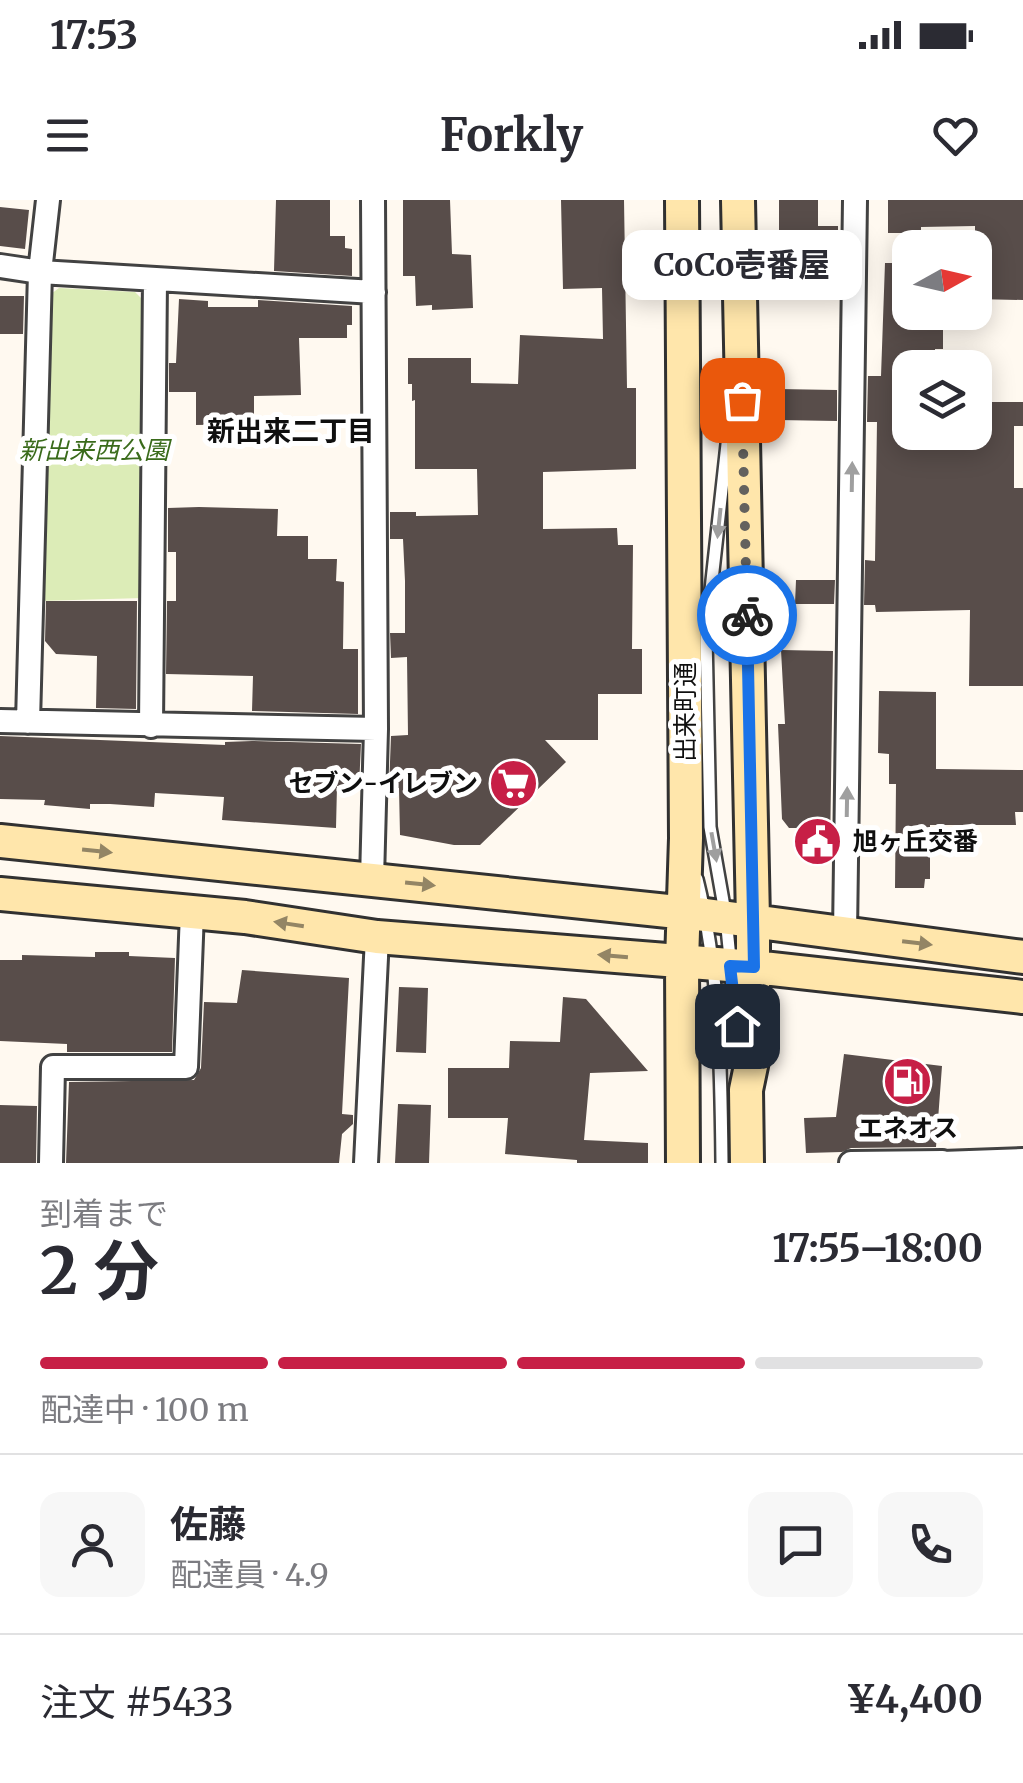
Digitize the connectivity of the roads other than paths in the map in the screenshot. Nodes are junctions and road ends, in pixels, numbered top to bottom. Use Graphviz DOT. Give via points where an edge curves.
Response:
graph roads {
  1 [pos="48,200"];
  2 [pos="374,200"];
  3 [pos="682,200"];
  4 [pos="738,200"];
  5 [pos="856,200"];
  6 [pos="0,266"];
  7 [pos="40,272"];
  8 [pos="155,279"];
  9 [pos="374,292"];
  10 [pos="0,720"];
  11 [pos="28,722"];
  12 [pos="151,726"];
  13 [pos="376,728"];
  14 [pos="0,841"];
  15 [pos="372,879"];
  16 [pos="0,894"];
  17 [pos="192,912"];
  18 [pos="717,916"];
  19 [pos="846,934"];
  20 [pos="376,937"];
  21 [pos="1023,957"];
  22 [pos="719,965"];
  23 [pos="1023,997"];
  24 [pos="1023,1160"];
  25 [pos="942,1162"];
  26 [pos="51,1163"];
  27 [pos="366,1163"];
  28 [pos="683,1163"];
  29 [pos="722,1163"];
  30 [pos="747,1163"];
  31 [pos="852,1163"];
  1 -- 7 [label="street"];
  2 -- 9 [label="street"];
  18 -- 3 [label="main road, 出来町通, one-way" via="686,838"];
  4 -- 18 [label="main road, 出来町通, one-way" via="740,322"];
  19 -- 5 [label="street, one-way"];
  6 -- 7 [label="street"];
  7 -- 8 [label="street"];
  7 -- 11 [label="street"];
  8 -- 9 [label="street"];
  8 -- 12 [label="street"];
  9 -- 13 [label="street"];
  10 -- 11 [label="street"];
  11 -- 12 [label="street"];
  12 -- 13 [label="street"];
  13 -- 15 [label="street"];
  14 -- 15 [label="main road, one-way"];
  15 -- 18 [label="main road, one-way"];
  16 -- 17 [label="main road"];
  20 -- 17 [label="main road, one-way"];
  17 -- 26 [label="street" via="186,1066 53,1068"];
  18 -- 19 [label="main road"];
  18 -- 22 [label="main road, 出来町通"];
  18 -- 22 [label="main road, 出来町通"];
  19 -- 21 [label="main road, one-way"];
  22 -- 20 [label="main road, one-way"];
  20 -- 27 [label="street"];
  22 -- 23 [label="main road"];
  22 -- 28 [label="main road, 出来町通"];
  22 -- 29 [label="lane"];
  22 -- 30 [label="main road, 出来町通" via="753,1056 746,1090"];
  24 -- 25 [label="street"];
  25 -- 31 [label="street"];
}
